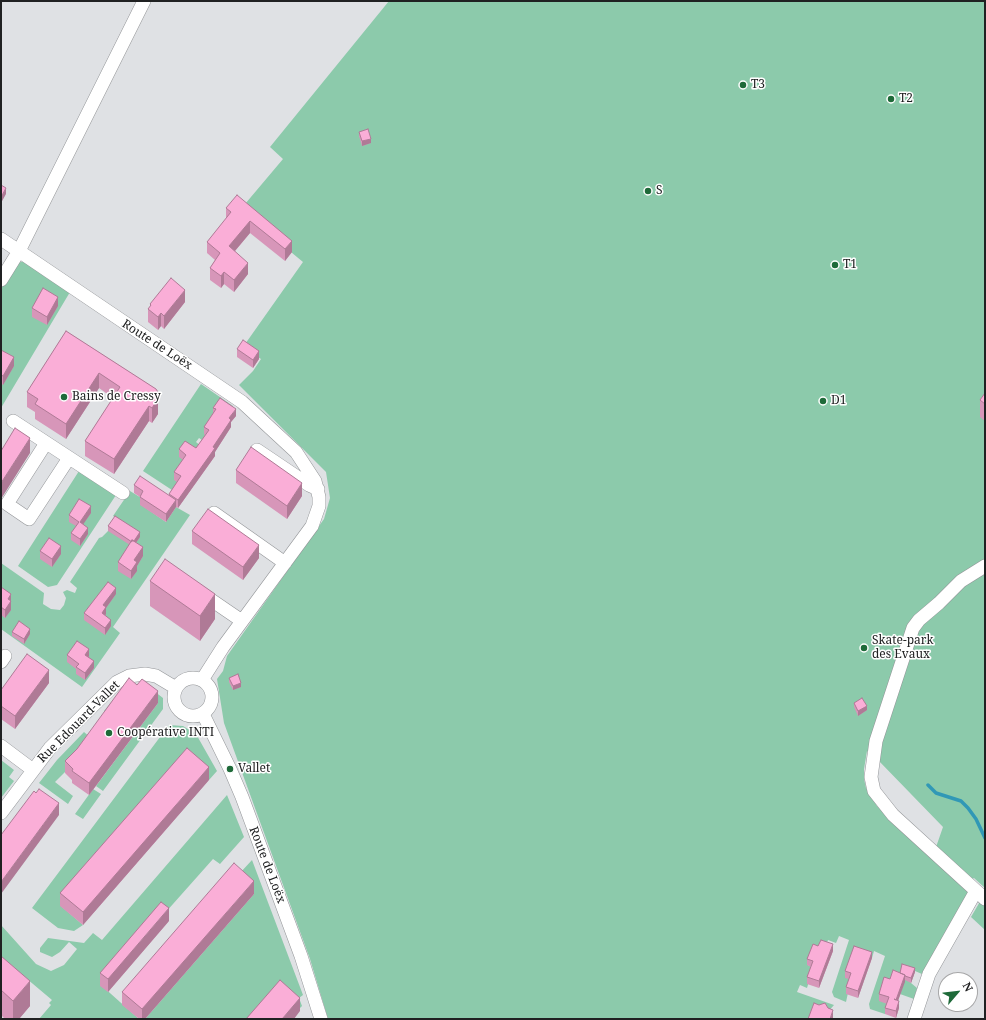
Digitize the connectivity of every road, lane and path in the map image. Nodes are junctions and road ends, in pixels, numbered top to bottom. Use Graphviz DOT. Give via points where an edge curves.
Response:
graph roads {
  1 [pos="144,1"];
  2 [pos="1,240"];
  3 [pos="19,250"];
  4 [pos="1,280"];
  5 [pos="13,421"];
  6 [pos="46,443"];
  7 [pos="257,450"];
  8 [pos="68,458"];
  9 [pos="318,489"];
  10 [pos="122,493"];
  11 [pos="214,513"];
  12 [pos="285,563"];
  13 [pos="985,566"];
  14 [pos="188,584"];
  15 [pos="242,621"];
  16 [pos="202,680"];
  17 [pos="176,688"];
  18 [pos="203,714"];
  19 [pos="1,746"];
  20 [pos="33,770"];
  21 [pos="1,813"];
  22 [pos="980,895"];
  23 [pos="321,1019"];
  24 [pos="914,1019"];
  1 -- 3 [label="street"];
  2 -- 3 [label="street, Route de Loëx"];
  3 -- 4 [label="street"];
  3 -- 9 [label="street, Route de Loëx" via="242,402 296,452 311,472"];
  5 -- 6 [label="street"];
  6 -- 8 [label="street"];
  6 -- 8 [label="street" via="7,504 29,519"];
  7 -- 9 [label="street"];
  8 -- 10 [label="street"];
  9 -- 12 [label="street, Route de Loëx" via="319,506 312,526"];
  11 -- 12 [label="street"];
  12 -- 15 [label="street, Route de Loëx"];
  13 -- 22 [label="street" via="961,581 913,628 876,741 871,777 874,791 890,811"];
  14 -- 15 [label="street"];
  15 -- 16 [label="street, Route de Loëx"];
  16 -- 17 [label="street" via="184,680"];
  16 -- 18 [label="street" via="210,688 212,695 210,707"];
  17 -- 18 [label="street" via="175,704 182,713 192,716"];
  17 -- 20 [label="street, Rue Edouard-Vallet" via="156,676 145,674 123,678 111,686 50,748"];
  18 -- 23 [label="street, Route de Loëx" via="242,797 301,956"];
  19 -- 20 [label="street"];
  20 -- 21 [label="street, Rue Edouard-Vallet"];
  22 -- 24 [label="street" via="929,974"];
}
